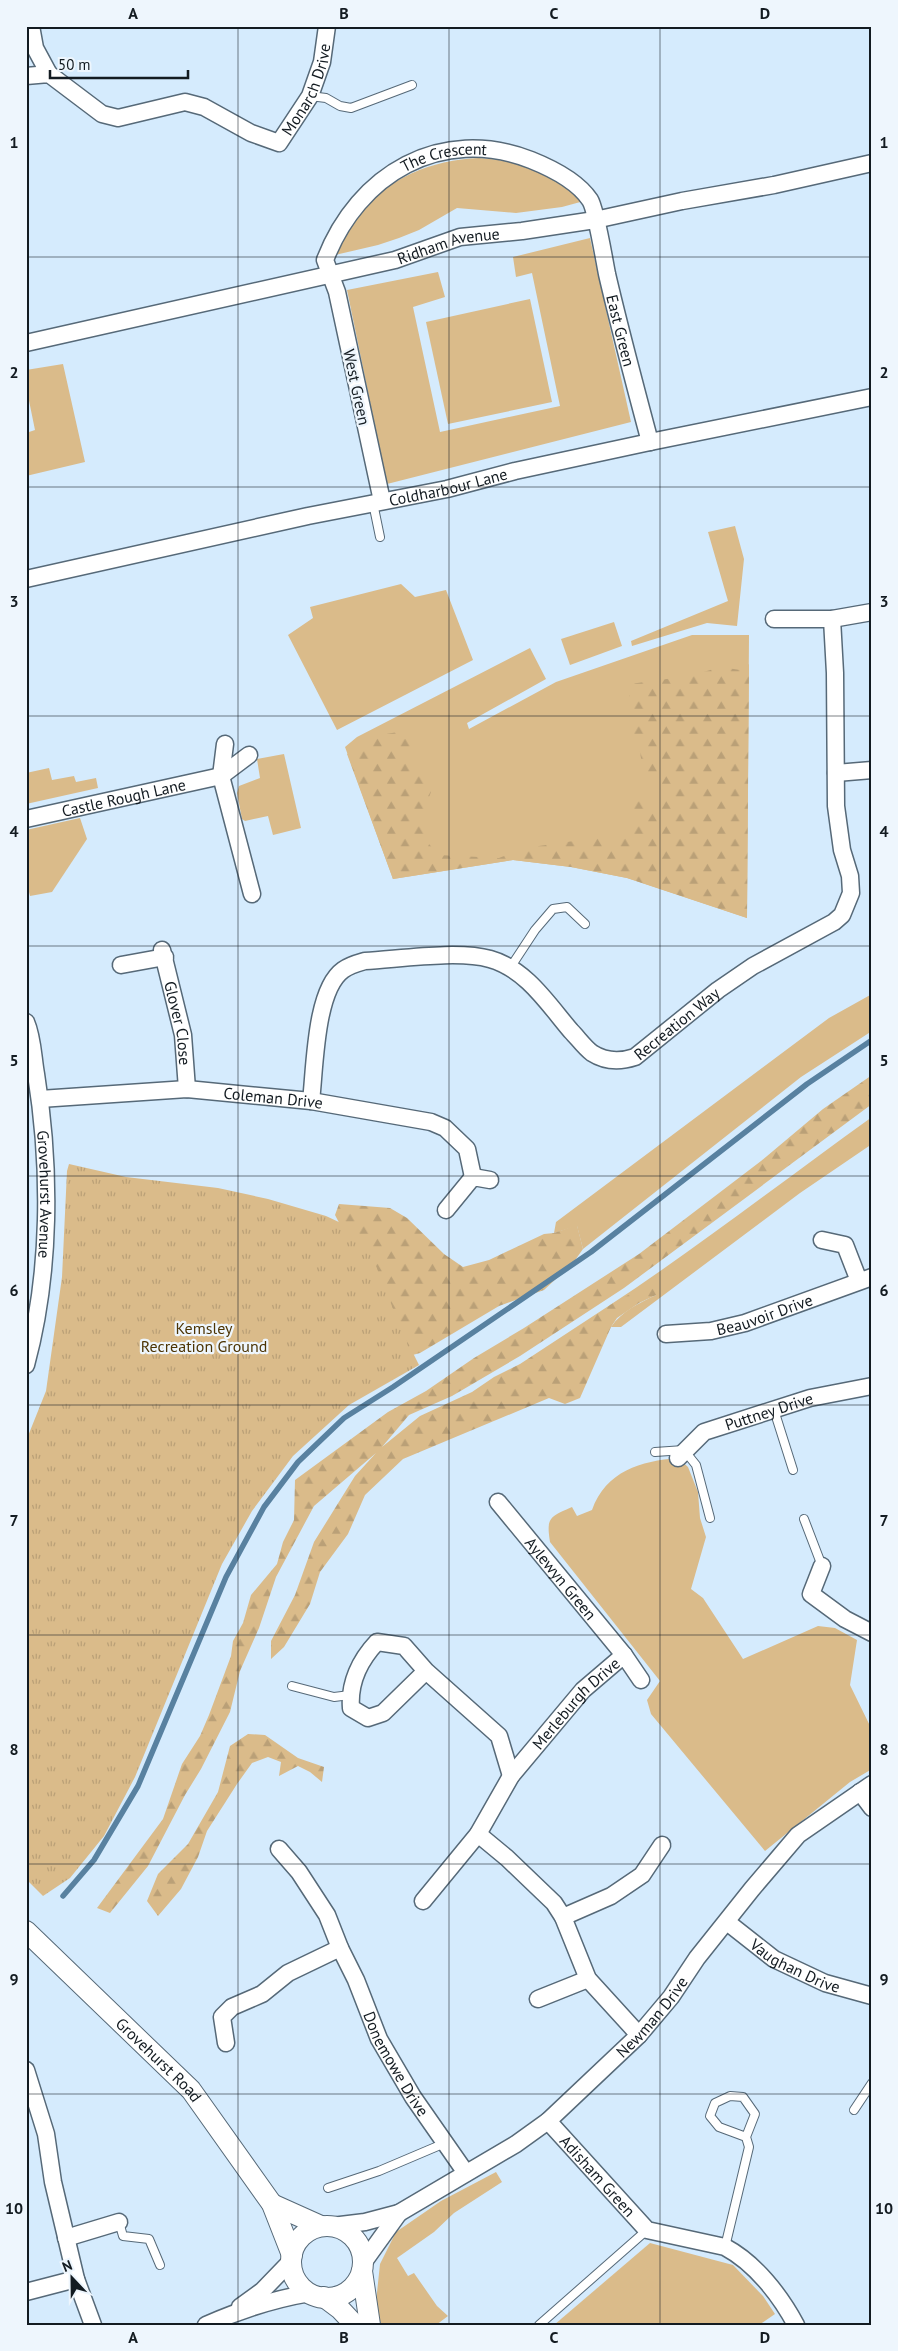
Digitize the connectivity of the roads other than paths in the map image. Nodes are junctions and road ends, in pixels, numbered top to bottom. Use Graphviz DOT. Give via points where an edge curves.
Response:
graph roads {
  1 [pos="31,26"];
  2 [pos="328,26"];
  3 [pos="49,74"];
  4 [pos="26,76"];
  5 [pos="412,85"];
  6 [pos="310,96"];
  7 [pos="872,163"];
  8 [pos="595,220"];
  9 [pos="331,274"];
  10 [pos="26,343"];
  11 [pos="872,397"];
  12 [pos="650,442"];
  13 [pos="378,502"];
  14 [pos="380,538"];
  15 [pos="26,579"];
  16 [pos="872,612"];
  17 [pos="774,619"];
  18 [pos="832,619"];
  19 [pos="224,744"];
  20 [pos="249,755"];
  21 [pos="872,770"];
  22 [pos="836,773"];
  23 [pos="220,776"];
  24 [pos="26,819"];
  25 [pos="252,894"];
  26 [pos="585,924"];
  27 [pos="121,965"];
  28 [pos="510,968"];
  29 [pos="26,1022"];
  30 [pos="187,1089"];
  31 [pos="40,1099"];
  32 [pos="311,1101"];
  33 [pos="473,1177"];
  34 [pos="490,1180"];
  35 [pos="446,1210"];
  36 [pos="822,1240"];
  37 [pos="866,1279"];
  38 [pos="666,1334"];
  39 [pos="26,1365"];
  40 [pos="872,1386"];
  41 [pos="774,1410"];
  42 [pos="655,1452"];
  43 [pos="681,1454"];
  44 [pos="793,1470"];
  45 [pos="498,1502"];
  46 [pos="710,1518"];
  47 [pos="804,1519"];
  48 [pos="822,1566"];
  49 [pos="872,1633"];
  50 [pos="624,1655"];
  51 [pos="426,1671"];
  52 [pos="641,1680"];
  53 [pos="292,1686"];
  54 [pos="350,1695"];
  55 [pos="511,1776"];
  56 [pos="866,1788"];
  57 [pos="872,1808"];
  58 [pos="478,1834"];
  59 [pos="662,1845"];
  60 [pos="279,1849"];
  61 [pos="423,1902"];
  62 [pos="563,1917"];
  63 [pos="727,1922"];
  64 [pos="26,1931"];
  65 [pos="340,1948"];
  66 [pos="588,1980"];
  67 [pos="872,1996"];
  68 [pos="538,1998"];
  69 [pos="639,2035"];
  70 [pos="226,2042"];
  71 [pos="26,2070"];
  72 [pos="872,2083"];
  73 [pos="854,2110"];
  74 [pos="548,2121"];
  75 [pos="746,2137"];
  76 [pos="445,2143"];
  77 [pos="466,2174"];
  78 [pos="328,2188"];
  79 [pos="272,2204"];
  80 [pos="399,2214"];
  81 [pos="119,2222"];
  82 [pos="327,2226"];
  83 [pos="647,2230"];
  84 [pos="66,2238"];
  85 [pos="725,2247"];
  86 [pos="291,2258"];
  87 [pos="160,2265"];
  88 [pos="362,2267"];
  89 [pos="76,2279"];
  90 [pos="26,2292"];
  91 [pos="317,2295"];
  92 [pos="230,2314"];
  93 [pos="93,2325"];
  94 [pos="206,2325"];
  95 [pos="355,2325"];
  96 [pos="370,2325"];
  97 [pos="539,2325"];
  98 [pos="796,2325"];
  1 -- 3 [label="street" via="35,48"];
  2 -- 6 [label="street, Monarch Drive" via="322,62"];
  3 -- 4 [label="street"];
  3 -- 6 [label="street, Monarch Drive" via="102,114 118,118 185,102 204,107 251,133 279,143"];
  5 -- 6 [label="lane" via="351,108 326,98"];
  7 -- 8 [label="street, Ridham Avenue"];
  8 -- 9 [label="street, Ridham Avenue" via="460,237 395,260"];
  8 -- 9 [label="street, The Crescent" via="591,201 570,182 541,164 481,149 440,153 390,174 354,206 325,260"];
  8 -- 12 [label="street, East Green"];
  9 -- 10 [label="street, Ridham Avenue"];
  9 -- 13 [label="street, West Green"];
  11 -- 12 [label="street, Coldharbour Lane"];
  12 -- 13 [label="street, Coldharbour Lane"];
  13 -- 14 [label="lane"];
  13 -- 15 [label="street, Coldharbour Lane"];
  16 -- 18 [label="street"];
  17 -- 18 [label="street"];
  18 -- 22 [label="street, Recreation Way"];
  19 -- 23 [label="street"];
  20 -- 23 [label="street, Castle Rough Lane"];
  21 -- 22 [label="street"];
  22 -- 28 [label="street, Recreation Way" via="836,806 851,893 842,915 746,970 635,1057 614,1061 591,1052 534,987"];
  23 -- 24 [label="street, Castle Rough Lane"];
  23 -- 25 [label="street"];
  26 -- 28 [label="lane" via="567,907 553,909"];
  27 -- 30 [label="street, Glover Close" via="163,953 183,1034"];
  28 -- 32 [label="street, Recreation Way" via="490,958 463,955 365,961 343,970 328,989 322,1005"];
  29 -- 31 [label="street, Grovehurst Avenue"];
  30 -- 31 [label="street, Coleman Drive"];
  30 -- 32 [label="street, Coleman Drive"];
  31 -- 39 [label="street, Grovehurst Avenue" via="45,1171 45,1268"];
  32 -- 33 [label="street, Coleman Drive" via="431,1122 445,1128 467,1150"];
  33 -- 34 [label="street"];
  33 -- 35 [label="street"];
  36 -- 37 [label="street, Beauvoir Drive" via="845,1245"];
  37 -- 38 [label="street, Beauvoir Drive" via="745,1323 711,1331"];
  40 -- 41 [label="street, Puttney Drive" via="810,1398"];
  41 -- 43 [label="street, Puttney Drive" via="704,1432"];
  41 -- 44 [label="lane"];
  42 -- 43 [label="lane"];
  43 -- 46 [label="lane" via="696,1465"];
  45 -- 50 [label="street, Aylewyn Green"];
  47 -- 48 [label="lane"];
  48 -- 49 [label="street" via="811,1594 845,1619"];
  50 -- 52 [label="street, Merleburgh Drive"];
  50 -- 55 [label="street, Merleburgh Drive" via="583,1690"];
  51 -- 54 [label="street" via="384,1713 368,1718 351,1708"];
  51 -- 54 [label="street" via="404,1646 377,1642 365,1655"];
  51 -- 55 [label="street" via="499,1736"];
  53 -- 54 [label="lane" via="334,1697"];
  55 -- 58 [label="street, Merleburgh Drive"];
  56 -- 57 [label="street"];
  56 -- 63 [label="street, Newman Drive" via="798,1835"];
  58 -- 61 [label="street, Merleburgh Drive"];
  58 -- 62 [label="street" via="538,1887"];
  59 -- 62 [label="street" via="642,1875 611,1896"];
  60 -- 65 [label="street, Donemowe Drive" via="299,1872 327,1915"];
  62 -- 66 [label="street"];
  63 -- 67 [label="street, Vaughan Drive" via="774,1959 825,1983"];
  63 -- 69 [label="street, Newman Drive" via="697,1958 671,1998"];
  64 -- 79 [label="street, Grovehurst Road" via="191,2090"];
  65 -- 70 [label="street" via="288,1973 262,1994 232,2007 222,2017"];
  65 -- 76 [label="street, Donemowe Drive" via="354,1974 379,2039"];
  66 -- 68 [label="street"];
  66 -- 69 [label="street"];
  69 -- 74 [label="street, Newman Drive"];
  71 -- 84 [label="street" via="46,2134"];
  72 -- 73 [label="lane"];
  74 -- 77 [label="street, Newman Drive"];
  74 -- 83 [label="street, Adisham Green"];
  75 -- 75 [label="lane" via="755,2114 743,2097 730,2096 715,2103 710,2116 719,2127"];
  75 -- 85 [label="lane" via="749,2147"];
  76 -- 77 [label="street, Donemowe Drive"];
  76 -- 78 [label="lane" via="379,2172"];
  77 -- 80 [label="street, Newman Drive"];
  79 -- 82 [label="street"];
  79 -- 86 [label="street, Grovehurst Road"];
  80 -- 82 [label="street, Newman Drive"];
  80 -- 88 [label="street, Newman Drive"];
  81 -- 84 [label="street"];
  81 -- 87 [label="lane" via="123,2236 150,2239"];
  82 -- 86 [label="street" via="310,2230 301,2237"];
  82 -- 88 [label="street" via="348,2232 357,2241 362,2251"];
  83 -- 85 [label="street, Adisham Green"];
  83 -- 97 [label="lane, Adisham Green"];
  84 -- 89 [label="street"];
  85 -- 98 [label="street, Adisham Green" via="757,2273 785,2304"];
  86 -- 91 [label="street" via="297,2281"];
  86 -- 92 [label="street" via="262,2291"];
  88 -- 91 [label="street" via="358,2280 346,2292"];
  88 -- 96 [label="street"];
  89 -- 90 [label="street"];
  89 -- 93 [label="street"];
  91 -- 92 [label="street" via="287,2297"];
  91 -- 95 [label="street" via="340,2309"];
  92 -- 94 [label="street"];
}
